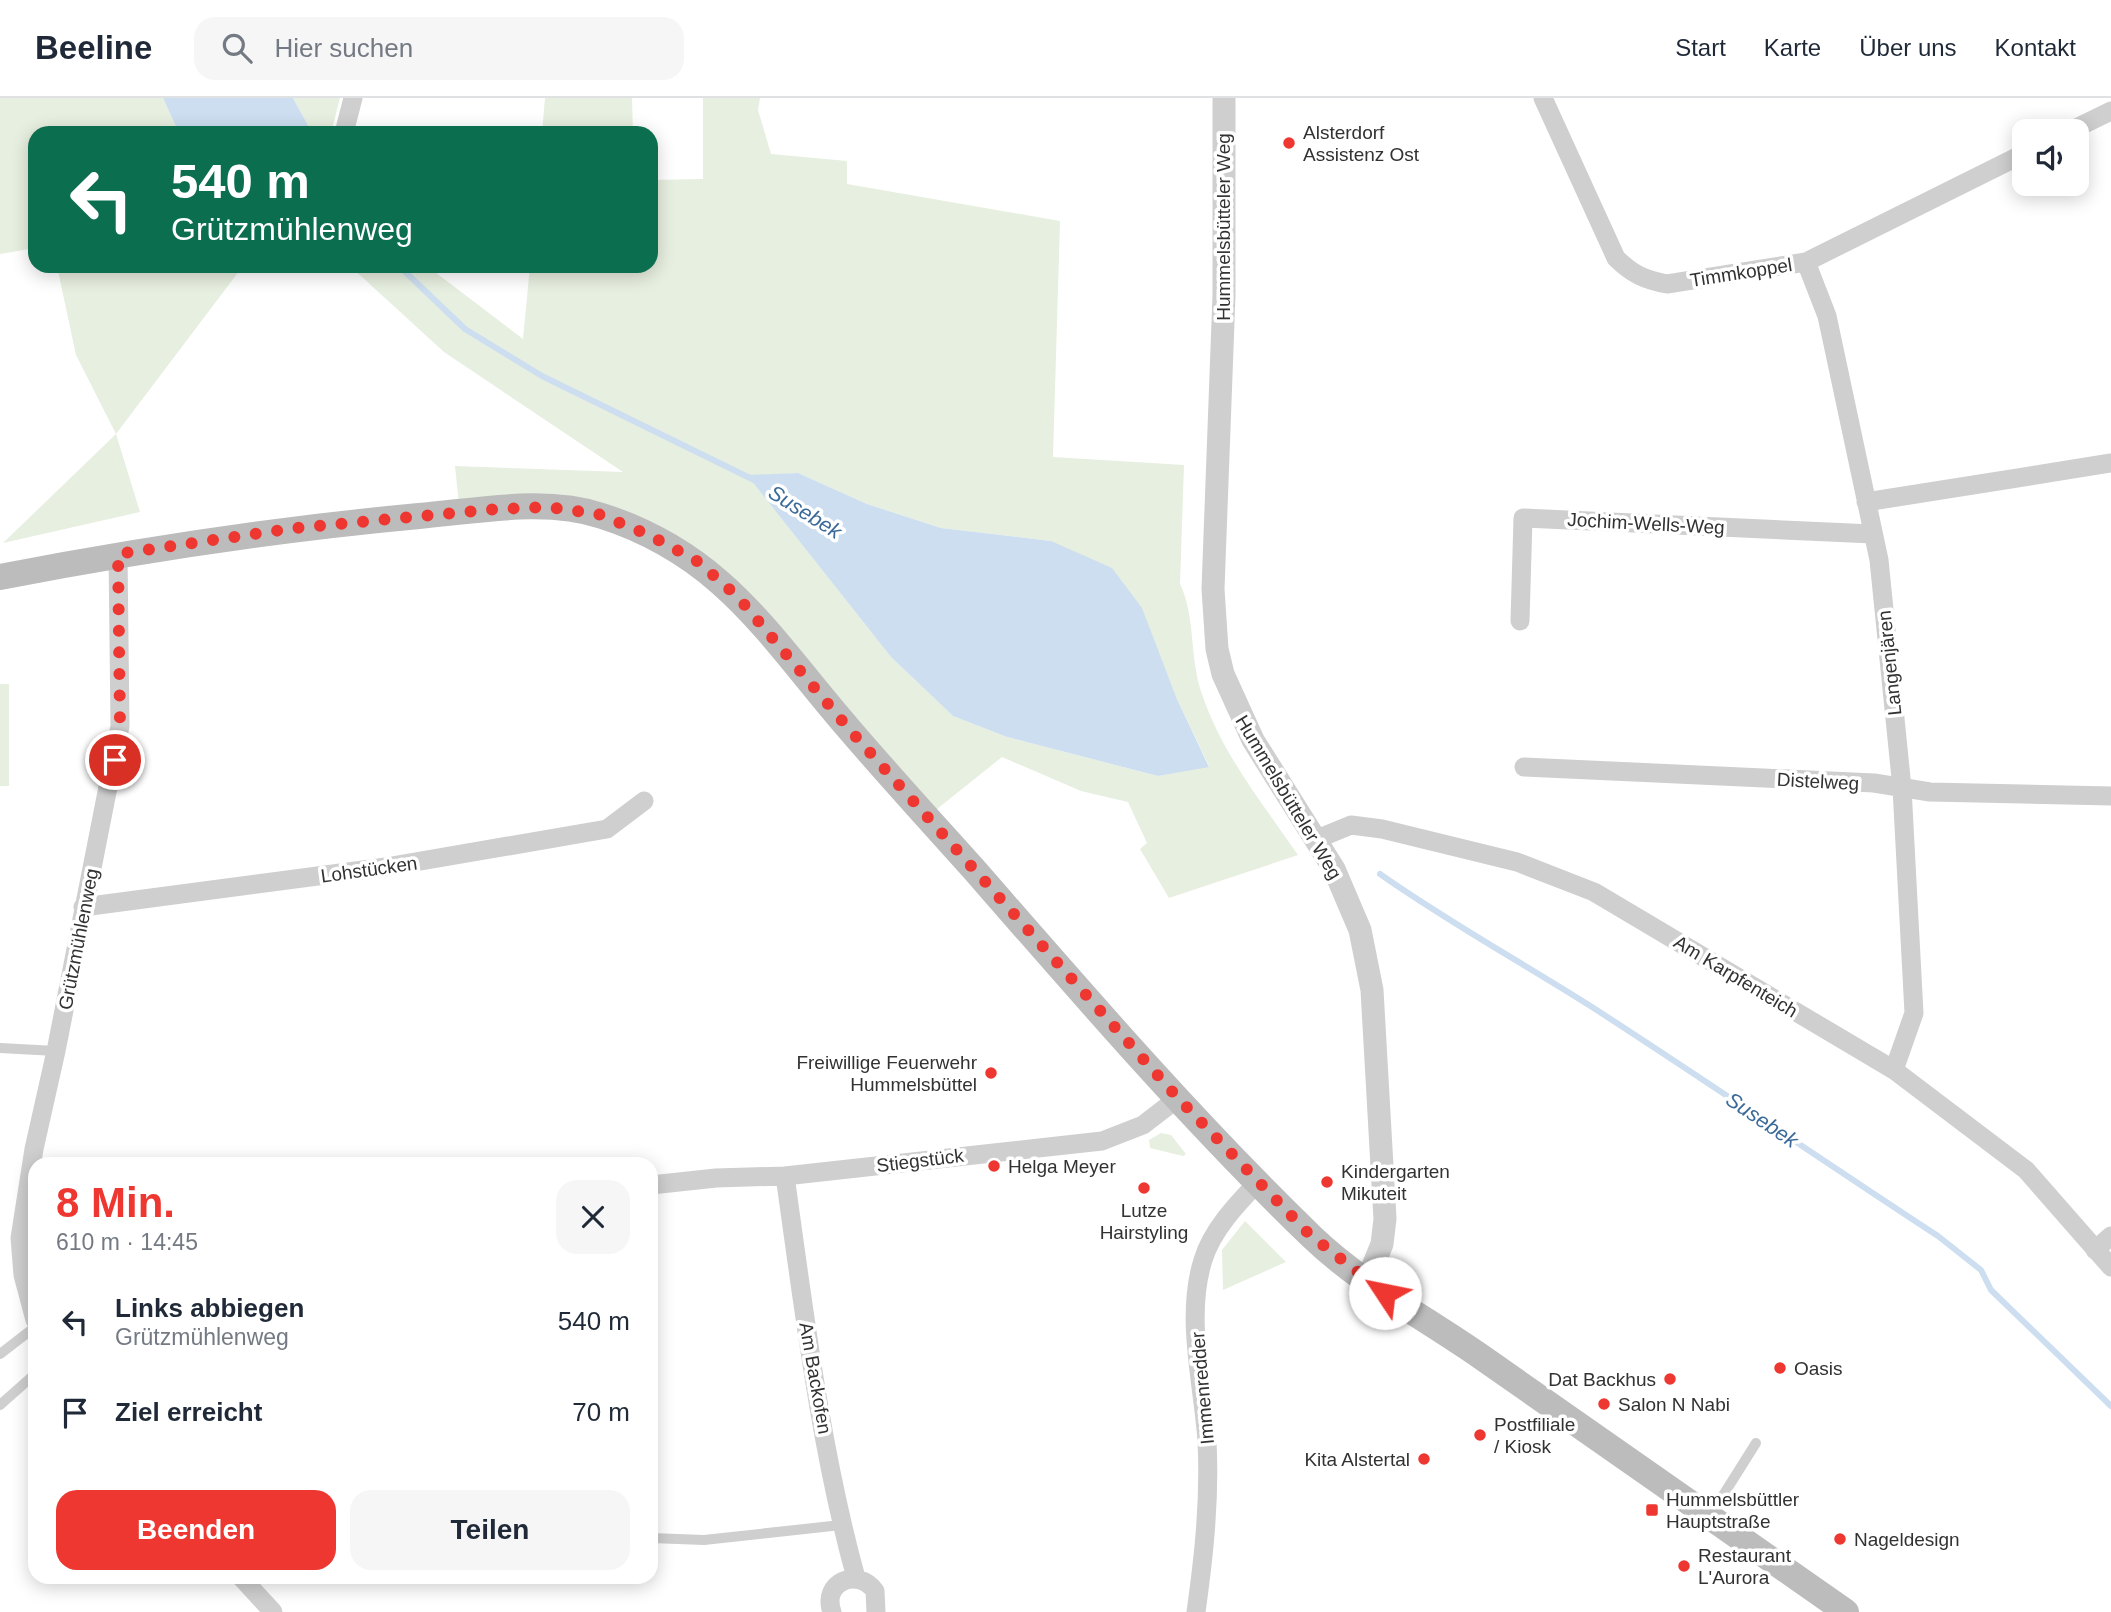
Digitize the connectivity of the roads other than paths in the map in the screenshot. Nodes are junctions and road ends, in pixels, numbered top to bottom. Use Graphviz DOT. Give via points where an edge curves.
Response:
graph roads {
  1 [pos="353,98"];
  2 [pos="1224,98"];
  3 [pos="1543,98"];
  4 [pos="2111,111"];
  5 [pos="2089,122"];
  6 [pos="346,126"];
  7 [pos="2012,159"];
  8 [pos="1806,262"];
  9 [pos="2111,463"];
  10 [pos="1866,502"];
  11 [pos="1873,534"];
  12 [pos="118,554"];
  13 [pos="0,577"];
  14 [pos="1520,621"];
  15 [pos="1524,767"];
  16 [pos="1902,788"];
  17 [pos="2111,796"];
  18 [pos="644,801"];
  19 [pos="1317,839"];
  20 [pos="83,907"];
  21 [pos="0,1048"];
  22 [pos="56,1051"];
  23 [pos="1894,1070"];
  24 [pos="1178,1098"];
  25 [pos="33,1157"];
  26 [pos="785,1176"];
  27 [pos="1258,1182"];
  28 [pos="658,1184"];
  29 [pos="28,1187"];
  30 [pos="2111,1236"];
  31 [pos="2095,1250"];
  32 [pos="2111,1267"];
  33 [pos="1367,1281"];
  34 [pos="28,1294"];
  35 [pos="28,1332"];
  36 [pos="0,1354"];
  37 [pos="28,1380"];
  38 [pos="0,1405"];
  39 [pos="1756,1443"];
  40 [pos="1710,1517"];
  41 [pos="841,1525"];
  42 [pos="658,1538"];
  43 [pos="856,1578"];
  44 [pos="247,1584"];
  45 [pos="273,1612"];
  46 [pos="832,1612"];
  47 [pos="876,1612"];
  48 [pos="1196,1612"];
  49 [pos="1846,1612"];
  1 -- 6 [label="street"];
  2 -- 19 [label="street, Hummelsbütteler Weg" via="1224,295 1213,589 1217,649 1252,740"];
  3 -- 8 [label="street, Timmkoppel" via="1616,258 1628,271 1667,284"];
  4 -- 5 [label="street"];
  7 -- 8 [label="street, Timmkoppel"];
  8 -- 10 [label="street, Langenjären" via="1826,316"];
  9 -- 10 [label="street"];
  10 -- 11 [label="street, Langenjären"];
  11 -- 14 [label="street, Jochim-Wells-Weg" via="1523,518"];
  11 -- 16 [label="street, Langenjären"];
  12 -- 13 [label="main road"];
  12 -- 20 [label="street, Grützmühlenweg" via="120,726"];
  12 -- 24 [label="main road" via="295,528 548,507 598,514 647,534 697,561 738,597 849,729"];
  15 -- 16 [label="street, Distelweg"];
  16 -- 17 [label="street, Distelweg"];
  16 -- 23 [label="street, Langenjären" via="1914,1013"];
  18 -- 20 [label="street, Lohstücken" via="607,829 386,867"];
  19 -- 23 [label="street, Am Karpfenteich" via="1351,825 1382,829 1517,862 1594,892"];
  19 -- 33 [label="street, Hummelsbütteler Weg" via="1360,930 1372,990 1385,1219 1382,1244"];
  20 -- 22 [label="street, Grützmühlenweg"];
  21 -- 22 [label="lane"];
  22 -- 25 [label="street, Grützmühlenweg"];
  23 -- 31 [label="street, Am Karpfenteich" via="2026,1170"];
  24 -- 26 [label="street, Stiegstück" via="1143,1125 1102,1141"];
  24 -- 27 [label="main road"];
  26 -- 28 [label="street, Stiegstück"];
  26 -- 41 [label="street, Am Backofen"];
  27 -- 33 [label="main road" via="1310,1235"];
  27 -- 48 [label="street, Immenredder" via="1209,1245 1198,1279 1207,1487"];
  29 -- 34 [label="street, Grützmühlenweg" via="20,1238"];
  30 -- 31 [label="street"];
  31 -- 32 [label="street, Am Karpfenteich"];
  33 -- 40 [label="main road"];
  35 -- 36 [label="lane"];
  37 -- 38 [label="lane"];
  39 -- 40 [label="lane"];
  40 -- 49 [label="main road"];
  41 -- 42 [label="lane" via="704,1540"];
  41 -- 43 [label="street, Am Backofen"];
  43 -- 46 [label="street" via="835,1586"];
  43 -- 47 [label="street, Am Backofen" via="875,1591"];
  44 -- 45 [label="street"];
}
